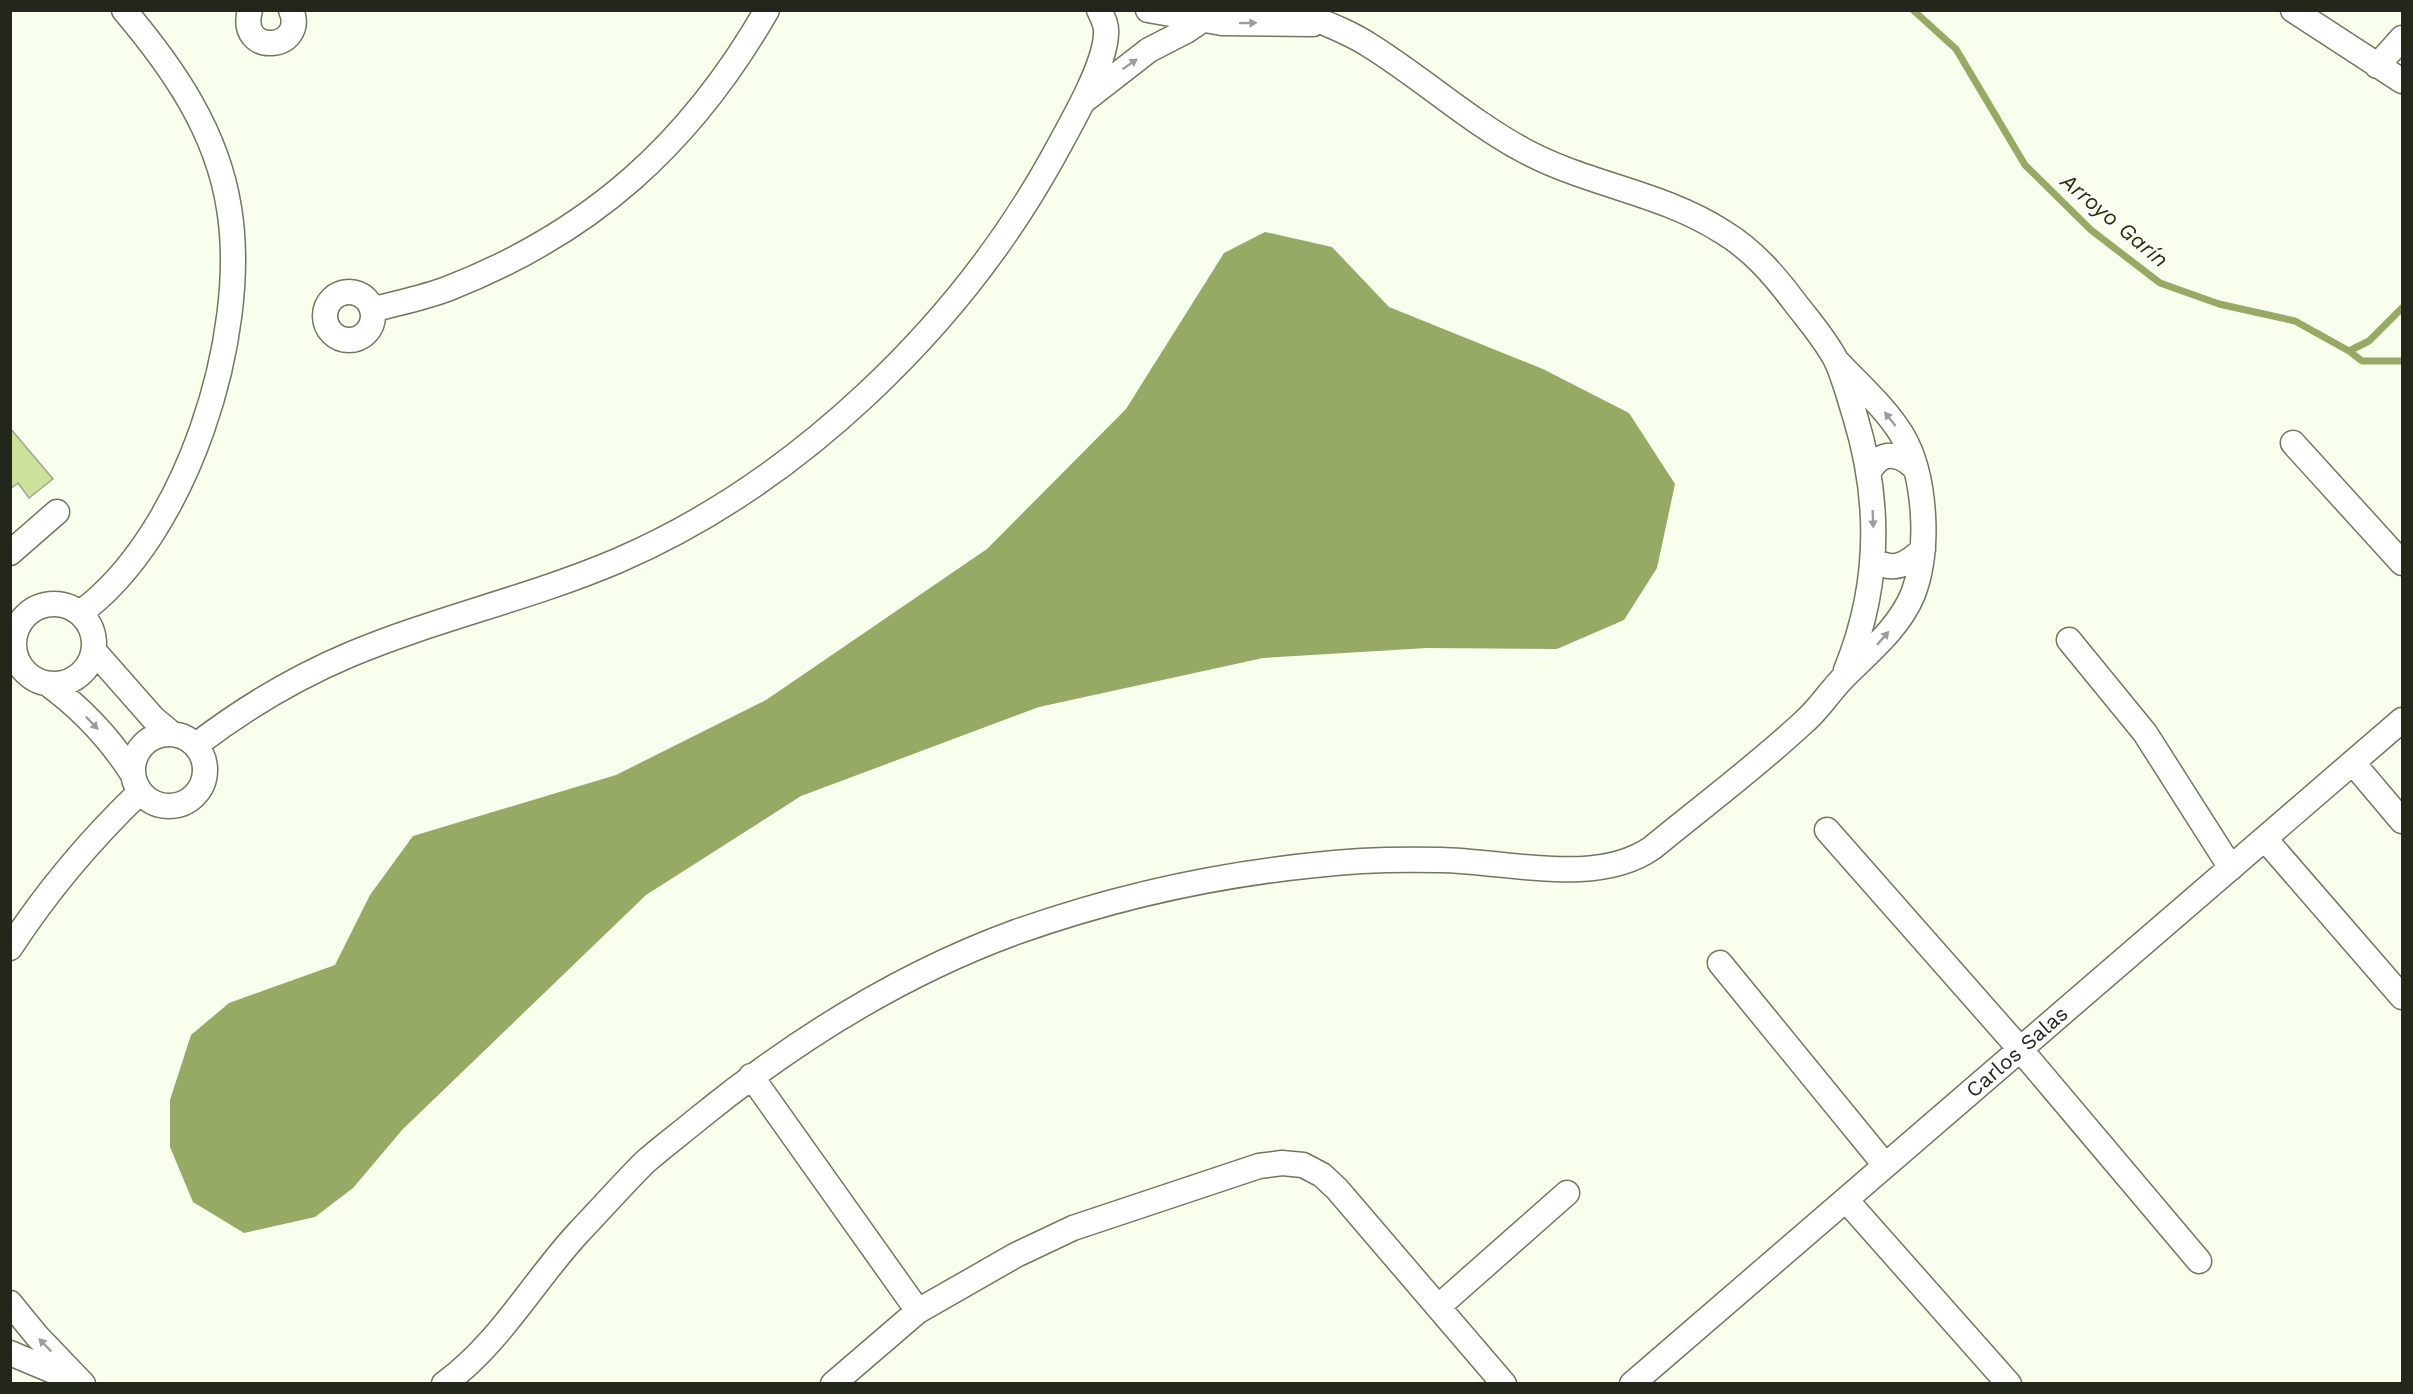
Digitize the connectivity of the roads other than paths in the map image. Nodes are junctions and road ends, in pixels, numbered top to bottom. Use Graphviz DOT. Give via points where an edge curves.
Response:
graph roads {
  1 [pos="124,10"];
  2 [pos="250,10"];
  3 [pos="767,10"];
  4 [pos="1099,10"];
  5 [pos="1148,10"];
  6 [pos="1293,10"];
  7 [pos="2293,10"];
  8 [pos="294,12"];
  9 [pos="1208,15"];
  10 [pos="1332,26"];
  11 [pos="2403,38"];
  12 [pos="2377,66"];
  13 [pos="2403,81"];
  14 [pos="1084,100"];
  15 [pos="372,310"];
  16 [pos="1836,360"];
  17 [pos="2294,443"];
  18 [pos="1916,470"];
  19 [pos="1869,472"];
  20 [pos="57,512"];
  21 [pos="1923,549"];
  22 [pos="10,553"];
  23 [pos="1874,560"];
  24 [pos="2403,563"];
  25 [pos="80,613"];
  26 [pos="2069,640"];
  27 [pos="94,651"];
  28 [pos="16,670"];
  29 [pos="1842,679"];
  30 [pos="48,684"];
  31 [pos="2403,720"];
  32 [pos="171,733"];
  33 [pos="196,745"];
  34 [pos="2353,762"];
  35 [pos="136,782"];
  36 [pos="2403,821"];
  37 [pos="1827,830"];
  38 [pos="2265,839"];
  39 [pos="2231,868"];
  40 [pos="10,948"];
  41 [pos="1720,963"];
  42 [pos="2403,997"];
  43 [pos="2020,1049"];
  44 [pos="751,1076"];
  45 [pos="1885,1166"];
  46 [pos="1567,1192"];
  47 [pos="1846,1200"];
  48 [pos="2199,1261"];
  49 [pos="10,1303"];
  50 [pos="1438,1307"];
  51 [pos="918,1311"];
  52 [pos="10,1353"];
  53 [pos="83,1383"];
  54 [pos="444,1383"];
  55 [pos="833,1383"];
  56 [pos="1504,1383"];
  57 [pos="1632,1383"];
  58 [pos="2009,1383"];
  1 -- 25 [label="street" via="159,50 190,98 218,162 229,207 234,254 231,299 216,378 180,484 152,537 128,570 104,596"];
  2 -- 8 [label="street" via="250,32 269,44 289,35"];
  3 -- 15 [label="street" via="738,61 692,121 639,175 579,221 514,260 455,285"];
  4 -- 14 [label="street" via="1107,33"];
  5 -- 9 [label="street"];
  6 -- 10 [label="street"];
  7 -- 12 [label="street"];
  9 -- 10 [label="street, one-way"];
  14 -- 9 [label="street, one-way" via="1149,50"];
  10 -- 16 [label="street" via="1374,48 1479,124 1528,153 1659,199 1725,233 1774,275"];
  11 -- 12 [label="street"];
  12 -- 13 [label="street"];
  14 -- 33 [label="street" via="994,252 936,324 858,404 791,458 676,530 617,560 350,654 307,674"];
  18 -- 16 [label="street, one-way" via="1903,436"];
  16 -- 19 [label="street"];
  17 -- 24 [label="street"];
  18 -- 19 [label="street" via="1901,456 1891,455 1881,457"];
  18 -- 21 [label="street"];
  19 -- 23 [label="street, one-way"];
  20 -- 22 [label="street"];
  21 -- 23 [label="street" via="1894,567"];
  29 -- 21 [label="street, one-way" via="1881,641 1912,596"];
  23 -- 29 [label="street" via="1859,638"];
  25 -- 27 [label="street" via="94,636"];
  25 -- 28 [label="street" via="57,604 32,610 17,630"];
  26 -- 39 [label="street" via="2145,733"];
  27 -- 30 [label="street" via="90,663 73,680"];
  27 -- 32 [label="street"];
  28 -- 30 [label="street"];
  29 -- 44 [label="street" via="1805,722 1652,848 1622,864 1576,870 1440,860 1317,864 1145,894 1014,933 955,959 872,1000"];
  30 -- 35 [label="street, one-way" via="68,698 116,748"];
  31 -- 34 [label="street, Carlos Salas"];
  32 -- 33 [label="street"];
  32 -- 35 [label="street" via="147,740 134,760"];
  33 -- 35 [label="street" via="202,755 204,778 192,798 182,804 159,805"];
  34 -- 36 [label="street"];
  34 -- 38 [label="street, Carlos Salas"];
  35 -- 40 [label="street"];
  37 -- 43 [label="street"];
  38 -- 39 [label="street, Carlos Salas"];
  38 -- 42 [label="street"];
  39 -- 43 [label="street, Carlos Salas"];
  41 -- 45 [label="street"];
  43 -- 45 [label="street, Carlos Salas"];
  43 -- 48 [label="street"];
  44 -- 51 [label="street"];
  44 -- 54 [label="street" via="645,1162 577,1234 500,1332"];
  45 -- 47 [label="street, Carlos Salas"];
  46 -- 50 [label="street"];
  47 -- 57 [label="street, Carlos Salas"];
  47 -- 58 [label="street"];
  53 -- 49 [label="street, one-way" via="36,1336"];
  50 -- 51 [label="street" via="1322,1175 1303,1165 1282,1163 1259,1166 1073,1228 1016,1255"];
  50 -- 56 [label="street"];
  51 -- 55 [label="street"];
  52 -- 53 [label="street"];
}
